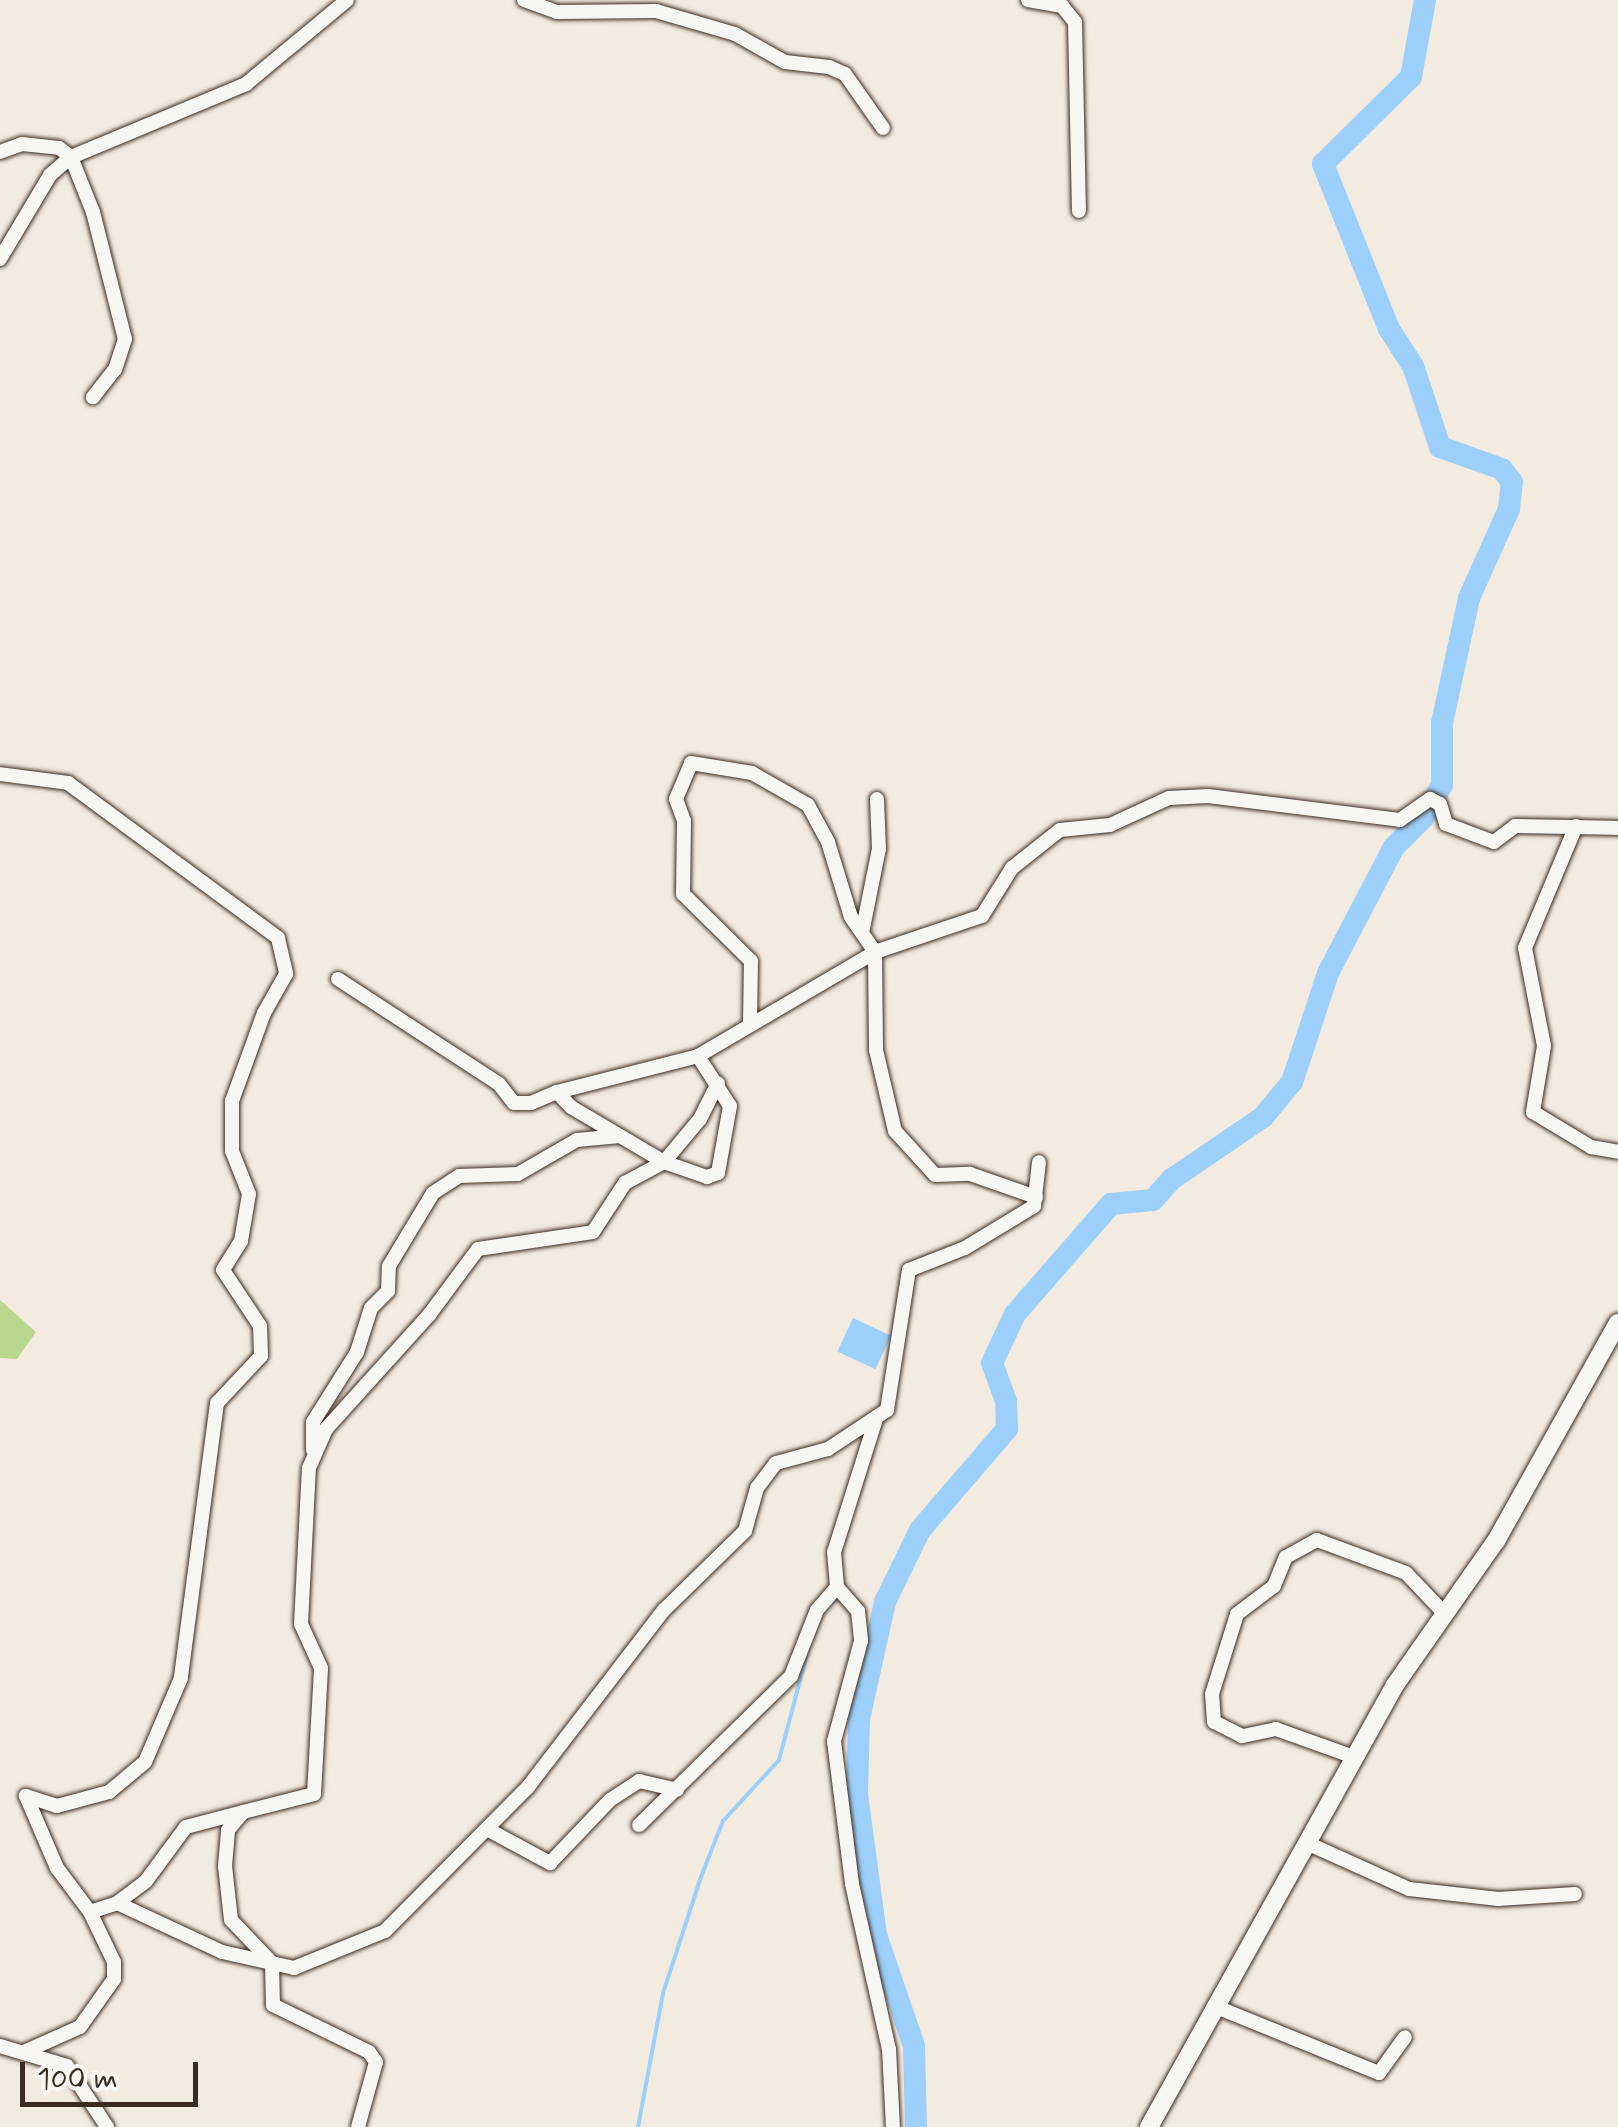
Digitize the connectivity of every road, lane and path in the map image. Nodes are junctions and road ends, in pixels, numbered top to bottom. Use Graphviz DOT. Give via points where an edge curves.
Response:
graph roads {
  1 [pos="346,0"];
  2 [pos="524,0"];
  3 [pos="1028,0"];
  4 [pos="883,128"];
  5 [pos="0,152"];
  6 [pos="71,157"];
  7 [pos="1079,211"];
  8 [pos="0,259"];
  9 [pos="92,396"];
  10 [pos="0,774"];
  11 [pos="877,799"];
  12 [pos="1576,826"];
  13 [pos="1618,828"];
  14 [pos="862,933"];
  15 [pos="874,952"];
  16 [pos="338,979"];
  17 [pos="750,1023"];
  18 [pos="698,1056"];
  19 [pos="718,1083"];
  20 [pos="558,1092"];
  21 [pos="620,1136"];
  22 [pos="1618,1152"];
  23 [pos="664,1162"];
  24 [pos="1038,1162"];
  25 [pos="1036,1197"];
  26 [pos="1618,1323"];
  27 [pos="876,1419"];
  28 [pos="313,1458"];
  29 [pos="837,1587"];
  30 [pos="1443,1612"];
  31 [pos="1354,1757"];
  32 [pos="676,1790"];
  33 [pos="243,1812"];
  34 [pos="639,1824"];
  35 [pos="486,1829"];
  36 [pos="1309,1844"];
  37 [pos="1575,1894"];
  38 [pos="116,1903"];
  39 [pos="90,1912"];
  40 [pos="272,1963"];
  41 [pos="1214,2006"];
  42 [pos="1406,2037"];
  43 [pos="0,2046"];
  44 [pos="24,2052"];
  45 [pos="107,2127"];
  46 [pos="358,2127"];
  47 [pos="892,2127"];
  48 [pos="1149,2127"];
  1 -- 6 [label="street" via="246,84"];
  2 -- 4 [label="street" via="558,12 656,12 735,34 785,62 829,67 845,74"];
  3 -- 7 [label="street" via="1062,6 1075,22"];
  5 -- 6 [label="street" via="22,144 59,148"];
  6 -- 8 [label="street" via="50,175"];
  6 -- 9 [label="street" via="93,212 125,339 115,369"];
  10 -- 39 [label="street" via="68,782 278,938 286,974 232,1101 232,1151 249,1194 241,1241 222,1270 260,1326 261,1356 217,1403 181,1678 145,1762 109,1792 57,1806 26,1796 58,1868"];
  11 -- 14 [label="street" via="879,850"];
  12 -- 13 [label="street"];
  12 -- 15 [label="street" via="1515,826 1494,842 1446,824 1434,801 1400,820 1208,796 1169,798 1110,825 1060,830 1012,868 982,916"];
  12 -- 22 [label="street" via="1526,948 1544,1046 1534,1112 1591,1147"];
  14 -- 15 [label="street"];
  14 -- 17 [label="street" via="808,804 752,774 691,762 676,799 684,820 683,894 751,962"];
  15 -- 17 [label="street"];
  15 -- 25 [label="street" via="876,1050 895,1131 935,1175 970,1174"];
  16 -- 20 [label="street" via="499,1084 514,1103"];
  17 -- 18 [label="street"];
  18 -- 19 [label="street"];
  18 -- 20 [label="street"];
  19 -- 23 [label="street" via="700,1119"];
  19 -- 23 [label="street" via="730,1106 718,1173 707,1178"];
  20 -- 21 [label="street"];
  21 -- 23 [label="street"];
  21 -- 28 [label="street" via="578,1140 518,1174 459,1176 434,1193 390,1266 388,1291 372,1308 356,1352 313,1422"];
  23 -- 28 [label="street" via="625,1184 593,1232 478,1249 429,1315 326,1428"];
  24 -- 25 [label="street"];
  25 -- 27 [label="street" via="1010,1222 909,1270 887,1410"];
  26 -- 30 [label="street" via="1496,1541"];
  27 -- 29 [label="street" via="834,1552"];
  27 -- 35 [label="street" via="828,1448 776,1463 757,1488 745,1531 664,1610 588,1718"];
  28 -- 33 [label="street" via="301,1624 321,1668 314,1794"];
  29 -- 32 [label="street" via="817,1610 791,1676"];
  29 -- 47 [label="street" via="858,1611 861,1641 834,1741 852,1884 889,2049"];
  30 -- 31 [label="street"];
  30 -- 31 [label="street" via="1406,1572 1317,1540 1286,1557 1274,1586 1238,1614 1212,1694 1214,1722 1242,1736 1276,1729"];
  31 -- 36 [label="street"];
  32 -- 34 [label="street"];
  32 -- 35 [label="street" via="638,1782 610,1800 550,1863"];
  33 -- 38 [label="street" via="186,1827 146,1881"];
  33 -- 40 [label="street" via="228,1830 231,1920"];
  35 -- 40 [label="street" via="385,1931 294,1968"];
  36 -- 37 [label="street" via="1409,1890 1498,1899"];
  36 -- 41 [label="street"];
  38 -- 39 [label="street"];
  38 -- 40 [label="street" via="222,1952"];
  39 -- 44 [label="street" via="114,1962 114,1980 80,2027"];
  40 -- 46 [label="street" via="273,2005 369,2052 376,2062"];
  41 -- 42 [label="street" via="1379,2073"];
  41 -- 48 [label="street"];
  43 -- 44 [label="street"];
  44 -- 45 [label="street" via="67,2066"];
}
